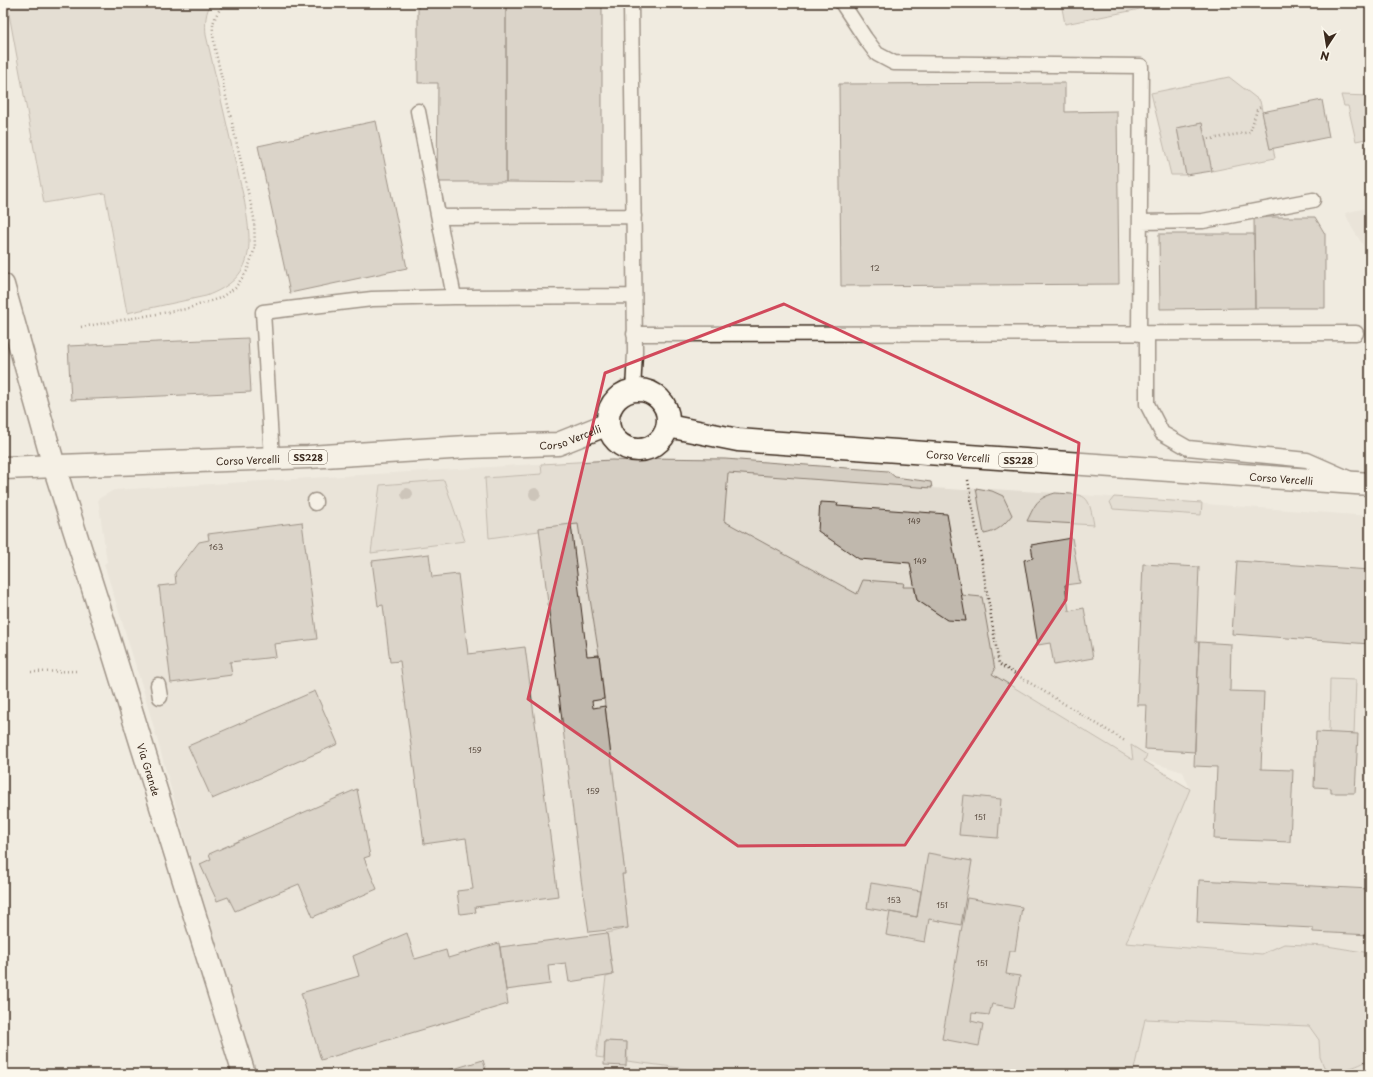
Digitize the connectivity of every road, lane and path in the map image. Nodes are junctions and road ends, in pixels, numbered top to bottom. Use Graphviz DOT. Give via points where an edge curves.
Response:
graph roads {
  1 [pos="224,3"];
  2 [pos="631,3"];
  3 [pos="842,3"];
  4 [pos="1261,106"];
  5 [pos="418,111"];
  6 [pos="1205,140"];
  7 [pos="1313,200"];
  8 [pos="634,216"];
  9 [pos="438,217"];
  10 [pos="1140,222"];
  11 [pos="3,285"];
  12 [pos="634,296"];
  13 [pos="454,297"];
  14 [pos="81,327"];
  15 [pos="1356,333"];
  16 [pos="634,334"];
  17 [pos="1143,334"];
  18 [pos="633,391"];
  19 [pos="608,424"];
  20 [pos="668,426"];
  21 [pos="964,456"];
  22 [pos="272,458"];
  23 [pos="54,466"];
  24 [pos="3,468"];
  25 [pos="1366,484"];
  26 [pos="77,671"];
  27 [pos="31,672"];
  28 [pos="1125,741"];
  29 [pos="244,1074"];
  1 -- 14 [label="path" via="216,14 212,26 254,218 256,248 247,271 235,288 220,298 186,309"];
  2 -- 8 [label="lane"];
  3 -- 10 [label="lane" via="878,54 894,63 1141,66"];
  4 -- 6 [label="path" via="1257,110 1250,132"];
  5 -- 9 [label="lane"];
  7 -- 10 [label="lane" via="1203,221"];
  8 -- 9 [label="lane"];
  8 -- 12 [label="lane"];
  9 -- 13 [label="lane"];
  10 -- 17 [label="lane"];
  11 -- 23 [label="main road, Via Grande"];
  12 -- 13 [label="lane"];
  12 -- 16 [label="lane"];
  13 -- 22 [label="lane" via="372,299 262,312"];
  15 -- 17 [label="lane"];
  16 -- 17 [label="lane"];
  16 -- 18 [label="lane"];
  17 -- 25 [label="lane" via="1147,404 1162,432 1188,448 1307,460"];
  18 -- 19 [label="main road" via="622,394 614,402"];
  18 -- 20 [label="main road" via="645,391 655,395 668,414"];
  19 -- 20 [label="main road" via="614,437 623,446 641,450 659,442"];
  19 -- 22 [label="main road, Corso Vercelli / SS228" via="558,444"];
  20 -- 21 [label="main road, Corso Vercelli / SS228" via="738,440"];
  21 -- 25 [label="main road, Corso Vercelli / SS228"];
  21 -- 28 [label="path" via="999,664"];
  22 -- 23 [label="main road, Corso Vercelli / SS228"];
  23 -- 24 [label="main road, Corso Vercelli / SS228"];
  23 -- 29 [label="main road, Via Grande"];
  26 -- 27 [label="path"];
}
